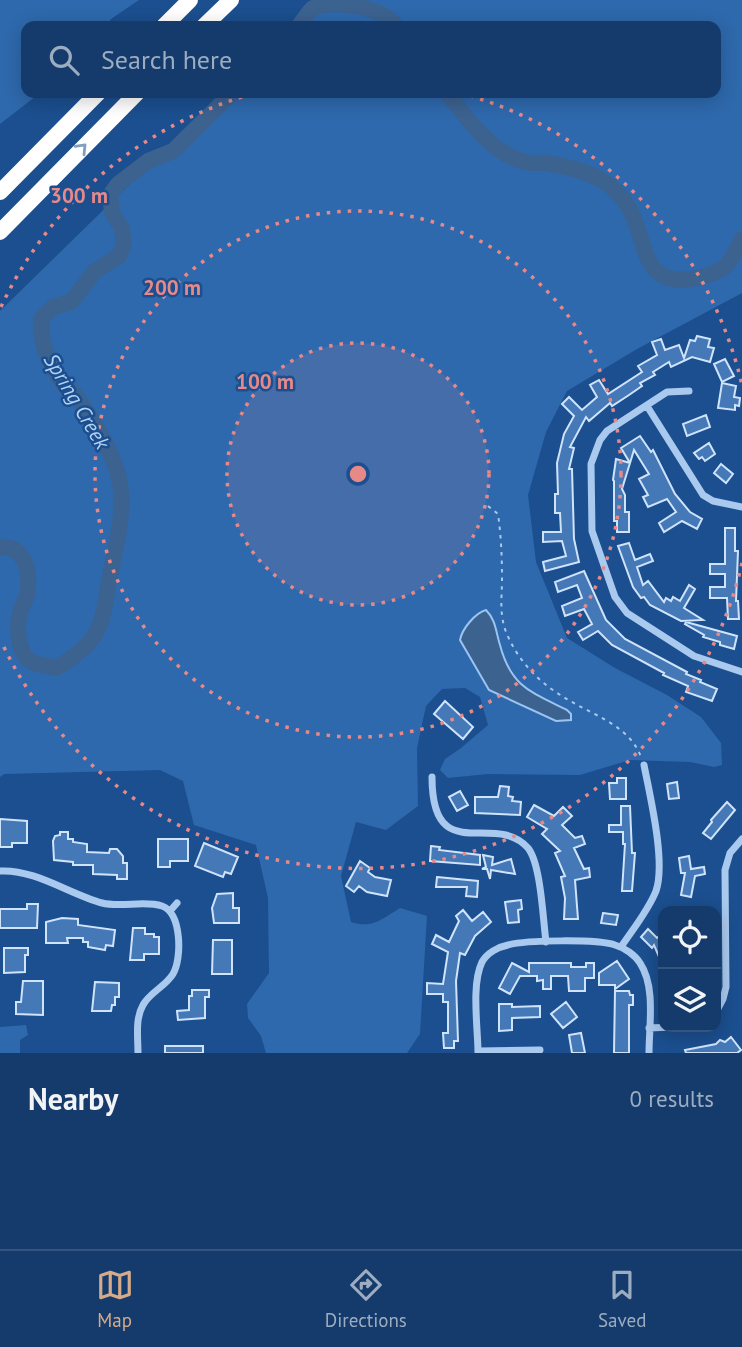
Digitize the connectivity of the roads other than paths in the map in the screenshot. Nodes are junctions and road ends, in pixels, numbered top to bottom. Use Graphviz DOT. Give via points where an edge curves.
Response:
graph roads {
  1 [pos="190,0"];
  2 [pos="231,0"];
  3 [pos="169,21"];
  4 [pos="209,21"];
  5 [pos="93,98"];
  6 [pos="132,98"];
  7 [pos="0,192"];
  8 [pos="0,232"];
  9 [pos="689,391"];
  10 [pos="647,406"];
  11 [pos="742,508"];
  12 [pos="742,672"];
  13 [pos="644,765"];
  14 [pos="432,777"];
  15 [pos="742,839"];
  16 [pos="0,871"];
  17 [pos="177,903"];
  18 [pos="170,911"];
  19 [pos="546,942"];
  20 [pos="621,947"];
  21 [pos="721,1003"];
  22 [pos="649,1028"];
  23 [pos="658,1028"];
  24 [pos="540,1050"];
  25 [pos="478,1052"];
  26 [pos="138,1053"];
  27 [pos="649,1053"];
  1 -- 3 [label="highway"];
  2 -- 4 [label="highway"];
  5 -- 7 [label="highway"];
  8 -- 6 [label="highway, one-way"];
  9 -- 10 [label="street" via="667,392"];
  10 -- 11 [label="street" via="704,495"];
  10 -- 12 [label="street" via="607,431 594,452 591,499 595,542 615,597 627,613 694,656"];
  13 -- 20 [label="street" via="659,879"];
  14 -- 19 [label="street" via="434,806 450,828 515,838 529,849 536,864"];
  15 -- 21 [label="street" via="730,853 725,870 726,987"];
  16 -- 18 [label="street" via="16,871 103,903 162,906"];
  17 -- 18 [label="street"];
  18 -- 26 [label="street" via="177,930 175,969 142,1006"];
  19 -- 20 [label="street" via="600,942"];
  19 -- 25 [label="street" via="506,945 482,963 477,989"];
  20 -- 22 [label="street" via="637,959 646,975"];
  22 -- 23 [label="street"];
  22 -- 27 [label="street"];
  24 -- 25 [label="street"];
}
